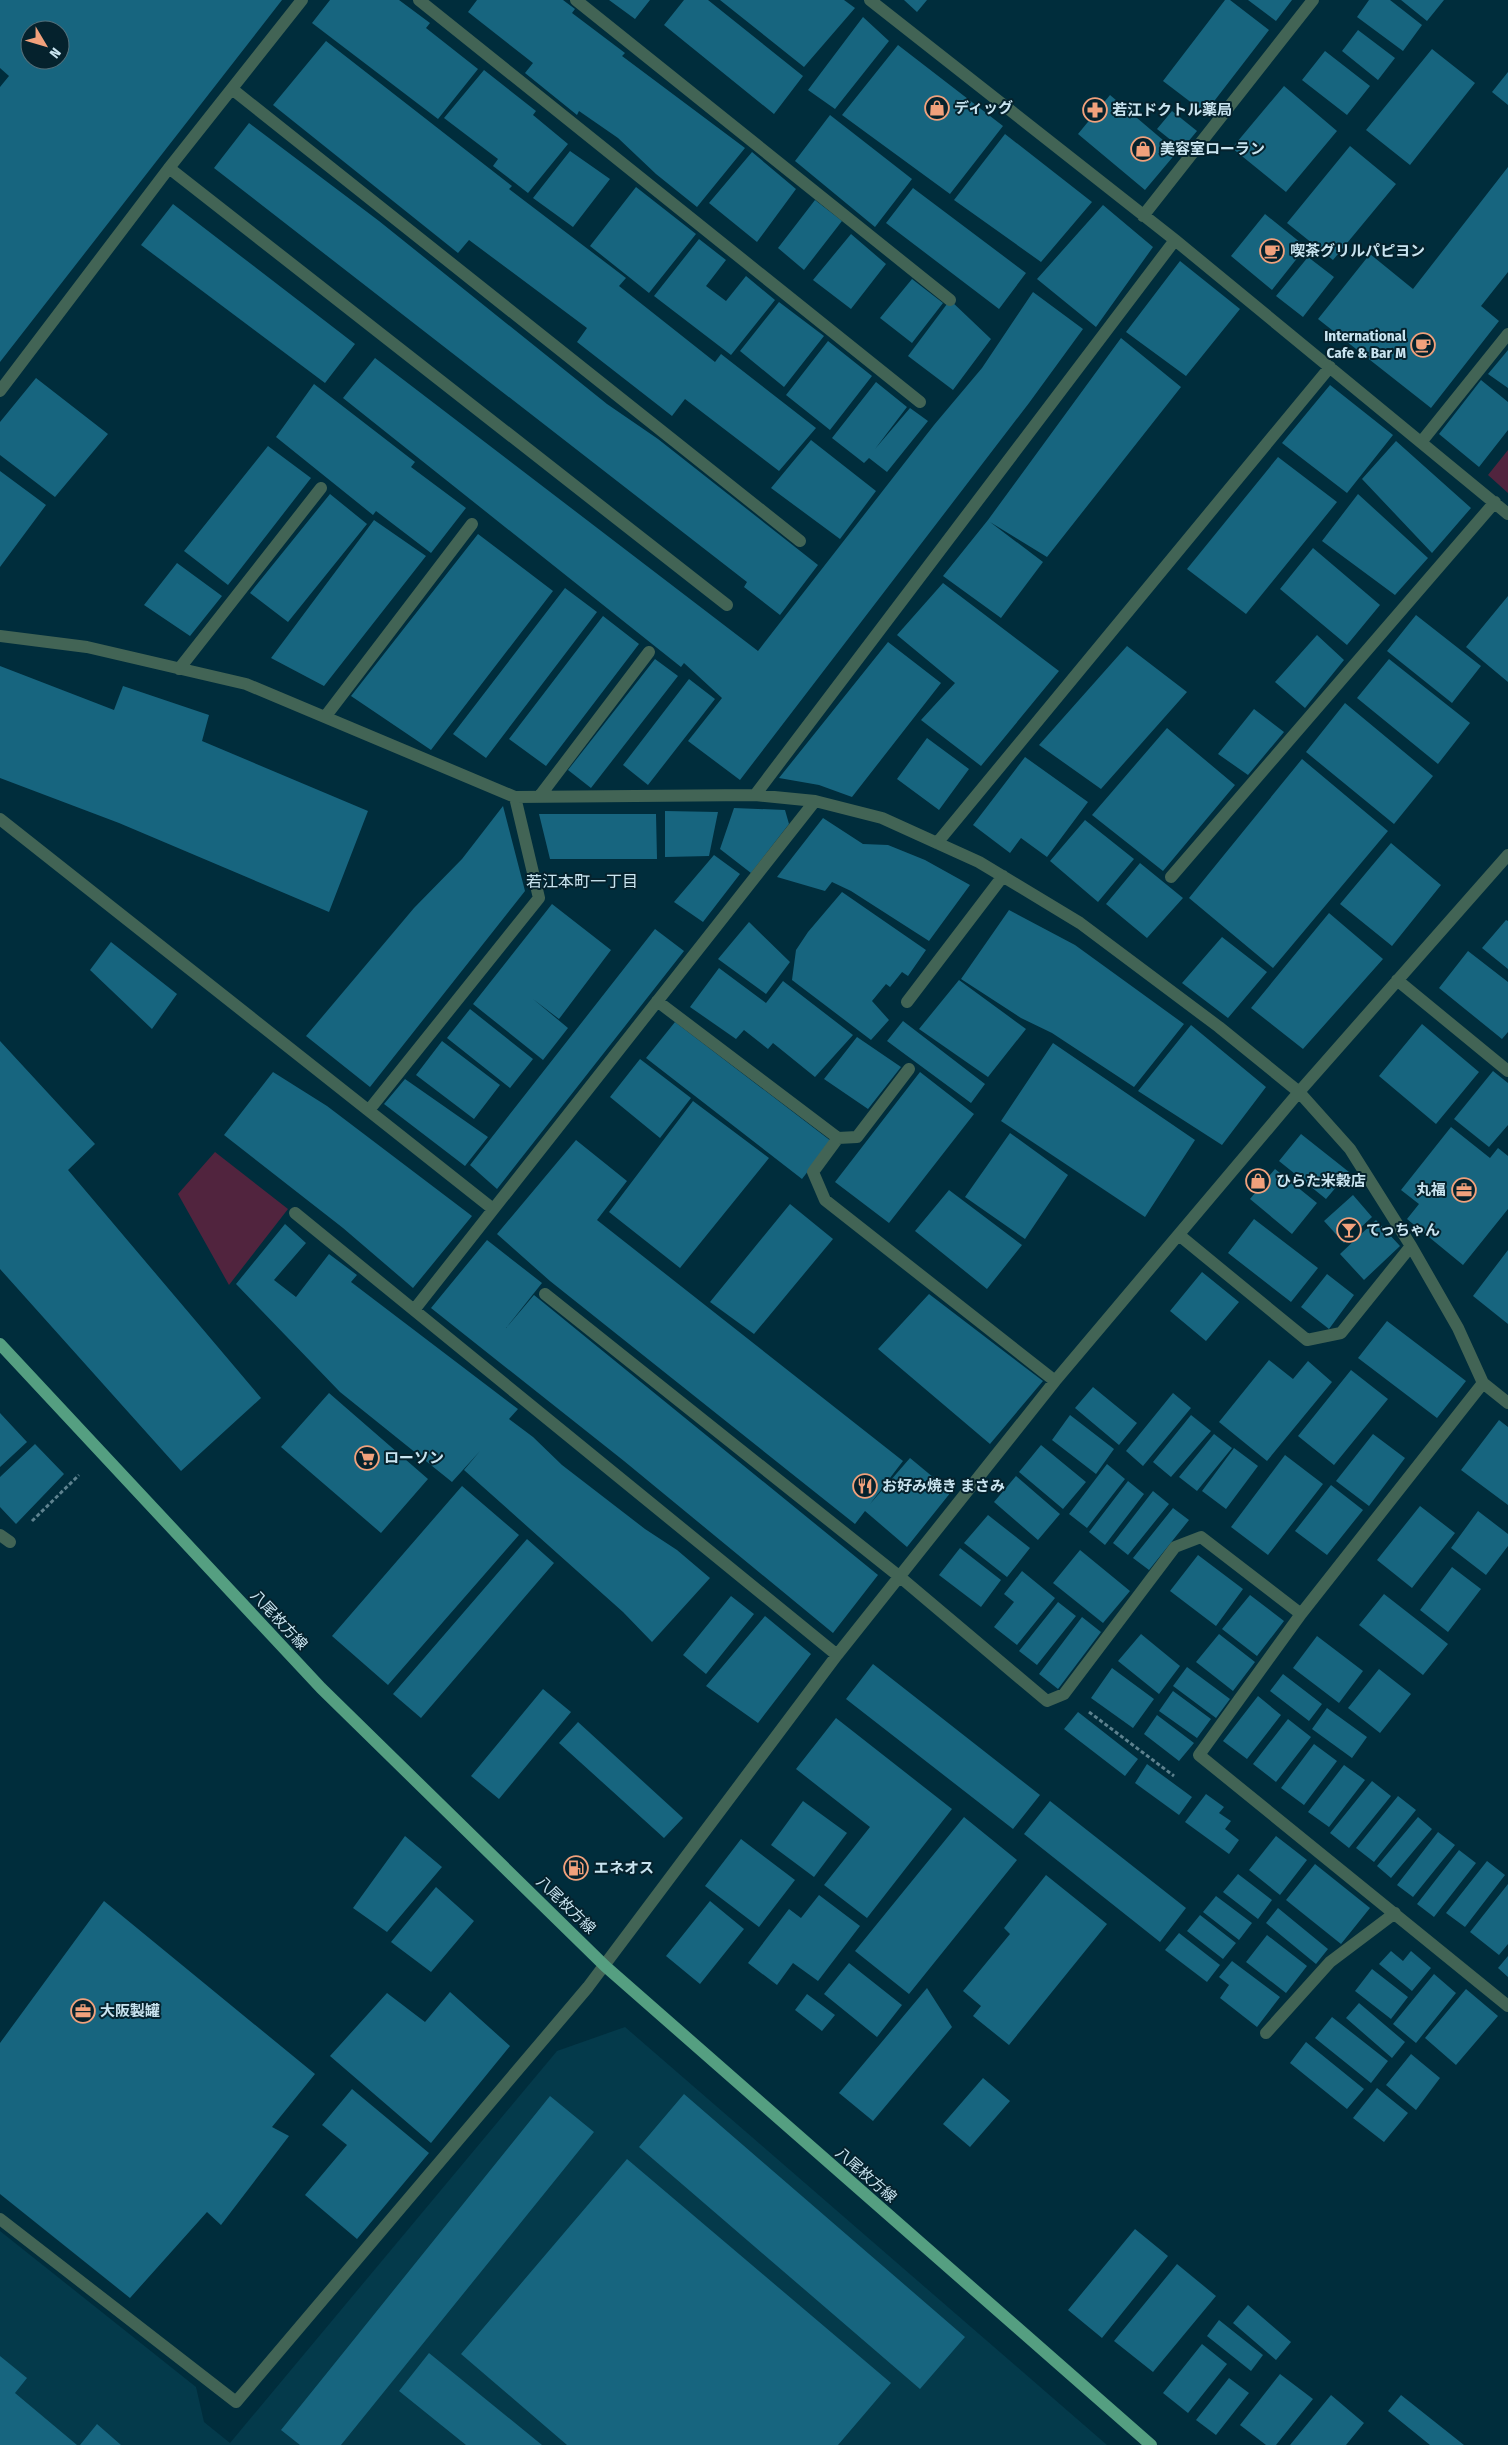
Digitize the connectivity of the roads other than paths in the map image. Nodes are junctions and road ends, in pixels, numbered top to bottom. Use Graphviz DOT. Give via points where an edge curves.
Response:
graph roads {
  1 [pos="302,0"];
  2 [pos="419,0"];
  3 [pos="576,0"];
  4 [pos="870,0"];
  5 [pos="1313,0"];
  6 [pos="232,89"];
  7 [pos="168,168"];
  8 [pos="1143,216"];
  9 [pos="1175,240"];
  10 [pos="950,300"];
  11 [pos="1508,334"];
  12 [pos="1330,366"];
  13 [pos="0,391"];
  14 [pos="920,402"];
  15 [pos="1422,441"];
  16 [pos="321,488"];
  17 [pos="1495,502"];
  18 [pos="1508,514"];
  19 [pos="472,524"];
  20 [pos="800,541"];
  21 [pos="727,605"];
  22 [pos="0,636"];
  23 [pos="649,652"];
  24 [pos="179,668"];
  25 [pos="325,717"];
  26 [pos="755,796"];
  27 [pos="515,797"];
  28 [pos="539,797"];
  29 [pos="815,801"];
  30 [pos="0,819"];
  31 [pos="937,843"];
  32 [pos="1508,855"];
  33 [pos="1003,876"];
  34 [pos="1171,877"];
  35 [pos="1398,980"];
  36 [pos="656,1001"];
  37 [pos="907,1002"];
  38 [pos="909,1070"];
  39 [pos="1508,1071"];
  40 [pos="1299,1092"];
  41 [pos="369,1110"];
  42 [pos="838,1138"];
  43 [pos="494,1209"];
  44 [pos="295,1213"];
  45 [pos="1179,1235"];
  46 [pos="1411,1246"];
  47 [pos="545,1294"];
  48 [pos="414,1310"];
  49 [pos="0,1344"];
  50 [pos="1055,1380"];
  51 [pos="1483,1383"];
  52 [pos="1506,1397"];
  53 [pos="900,1577"];
  54 [pos="1301,1614"];
  55 [pos="837,1655"];
  56 [pos="1395,1913"];
  57 [pos="605,1966"];
  58 [pos="1508,2006"];
  59 [pos="1266,2033"];
  60 [pos="0,2219"];
  61 [pos="1151,2445"];
  1 -- 6 [label="street"];
  2 -- 14 [label="street"];
  3 -- 10 [label="street"];
  4 -- 8 [label="street"];
  5 -- 8 [label="street"];
  6 -- 7 [label="street"];
  6 -- 20 [label="street"];
  7 -- 13 [label="street"];
  7 -- 21 [label="street"];
  8 -- 9 [label="street"];
  9 -- 12 [label="street"];
  9 -- 26 [label="street"];
  11 -- 15 [label="street"];
  12 -- 15 [label="street"];
  12 -- 31 [label="street"];
  15 -- 17 [label="street"];
  16 -- 24 [label="street"];
  17 -- 18 [label="street"];
  17 -- 34 [label="street"];
  19 -- 25 [label="street"];
  22 -- 24 [label="street" via="87,647"];
  23 -- 28 [label="street"];
  24 -- 25 [label="street" via="246,684"];
  25 -- 27 [label="street"];
  26 -- 28 [label="street"];
  26 -- 29 [label="street"];
  27 -- 28 [label="street"];
  27 -- 41 [label="street" via="539,898"];
  29 -- 31 [label="street" via="882,818"];
  29 -- 36 [label="street"];
  30 -- 41 [label="street"];
  31 -- 33 [label="street"];
  32 -- 35 [label="street"];
  33 -- 37 [label="street"];
  33 -- 40 [label="street" via="1080,923 1219,1026"];
  35 -- 39 [label="street"];
  35 -- 40 [label="street"];
  36 -- 42 [label="street"];
  36 -- 43 [label="street"];
  38 -- 42 [label="street" via="857,1136"];
  40 -- 45 [label="street"];
  40 -- 46 [label="street" via="1350,1149"];
  41 -- 43 [label="street"];
  42 -- 50 [label="street" via="813,1172 825,1200"];
  43 -- 48 [label="street"];
  44 -- 48 [label="street"];
  45 -- 46 [label="street" via="1307,1340 1341,1334"];
  45 -- 50 [label="street"];
  46 -- 51 [label="street" via="1458,1328"];
  47 -- 53 [label="street"];
  48 -- 55 [label="street"];
  49 -- 57 [label="main road, 八尾枚方線" via="321,1688"];
  50 -- 53 [label="street"];
  51 -- 52 [label="street"];
  51 -- 54 [label="street"];
  53 -- 54 [label="street" via="1048,1701 1064,1694 1175,1547 1201,1537"];
  53 -- 55 [label="street"];
  54 -- 56 [label="street" via="1199,1755"];
  55 -- 57 [label="street"];
  56 -- 58 [label="street"];
  56 -- 59 [label="street" via="1330,1962"];
  57 -- 60 [label="street" via="236,2402"];
  57 -- 61 [label="main road, 八尾枚方線"];
}
